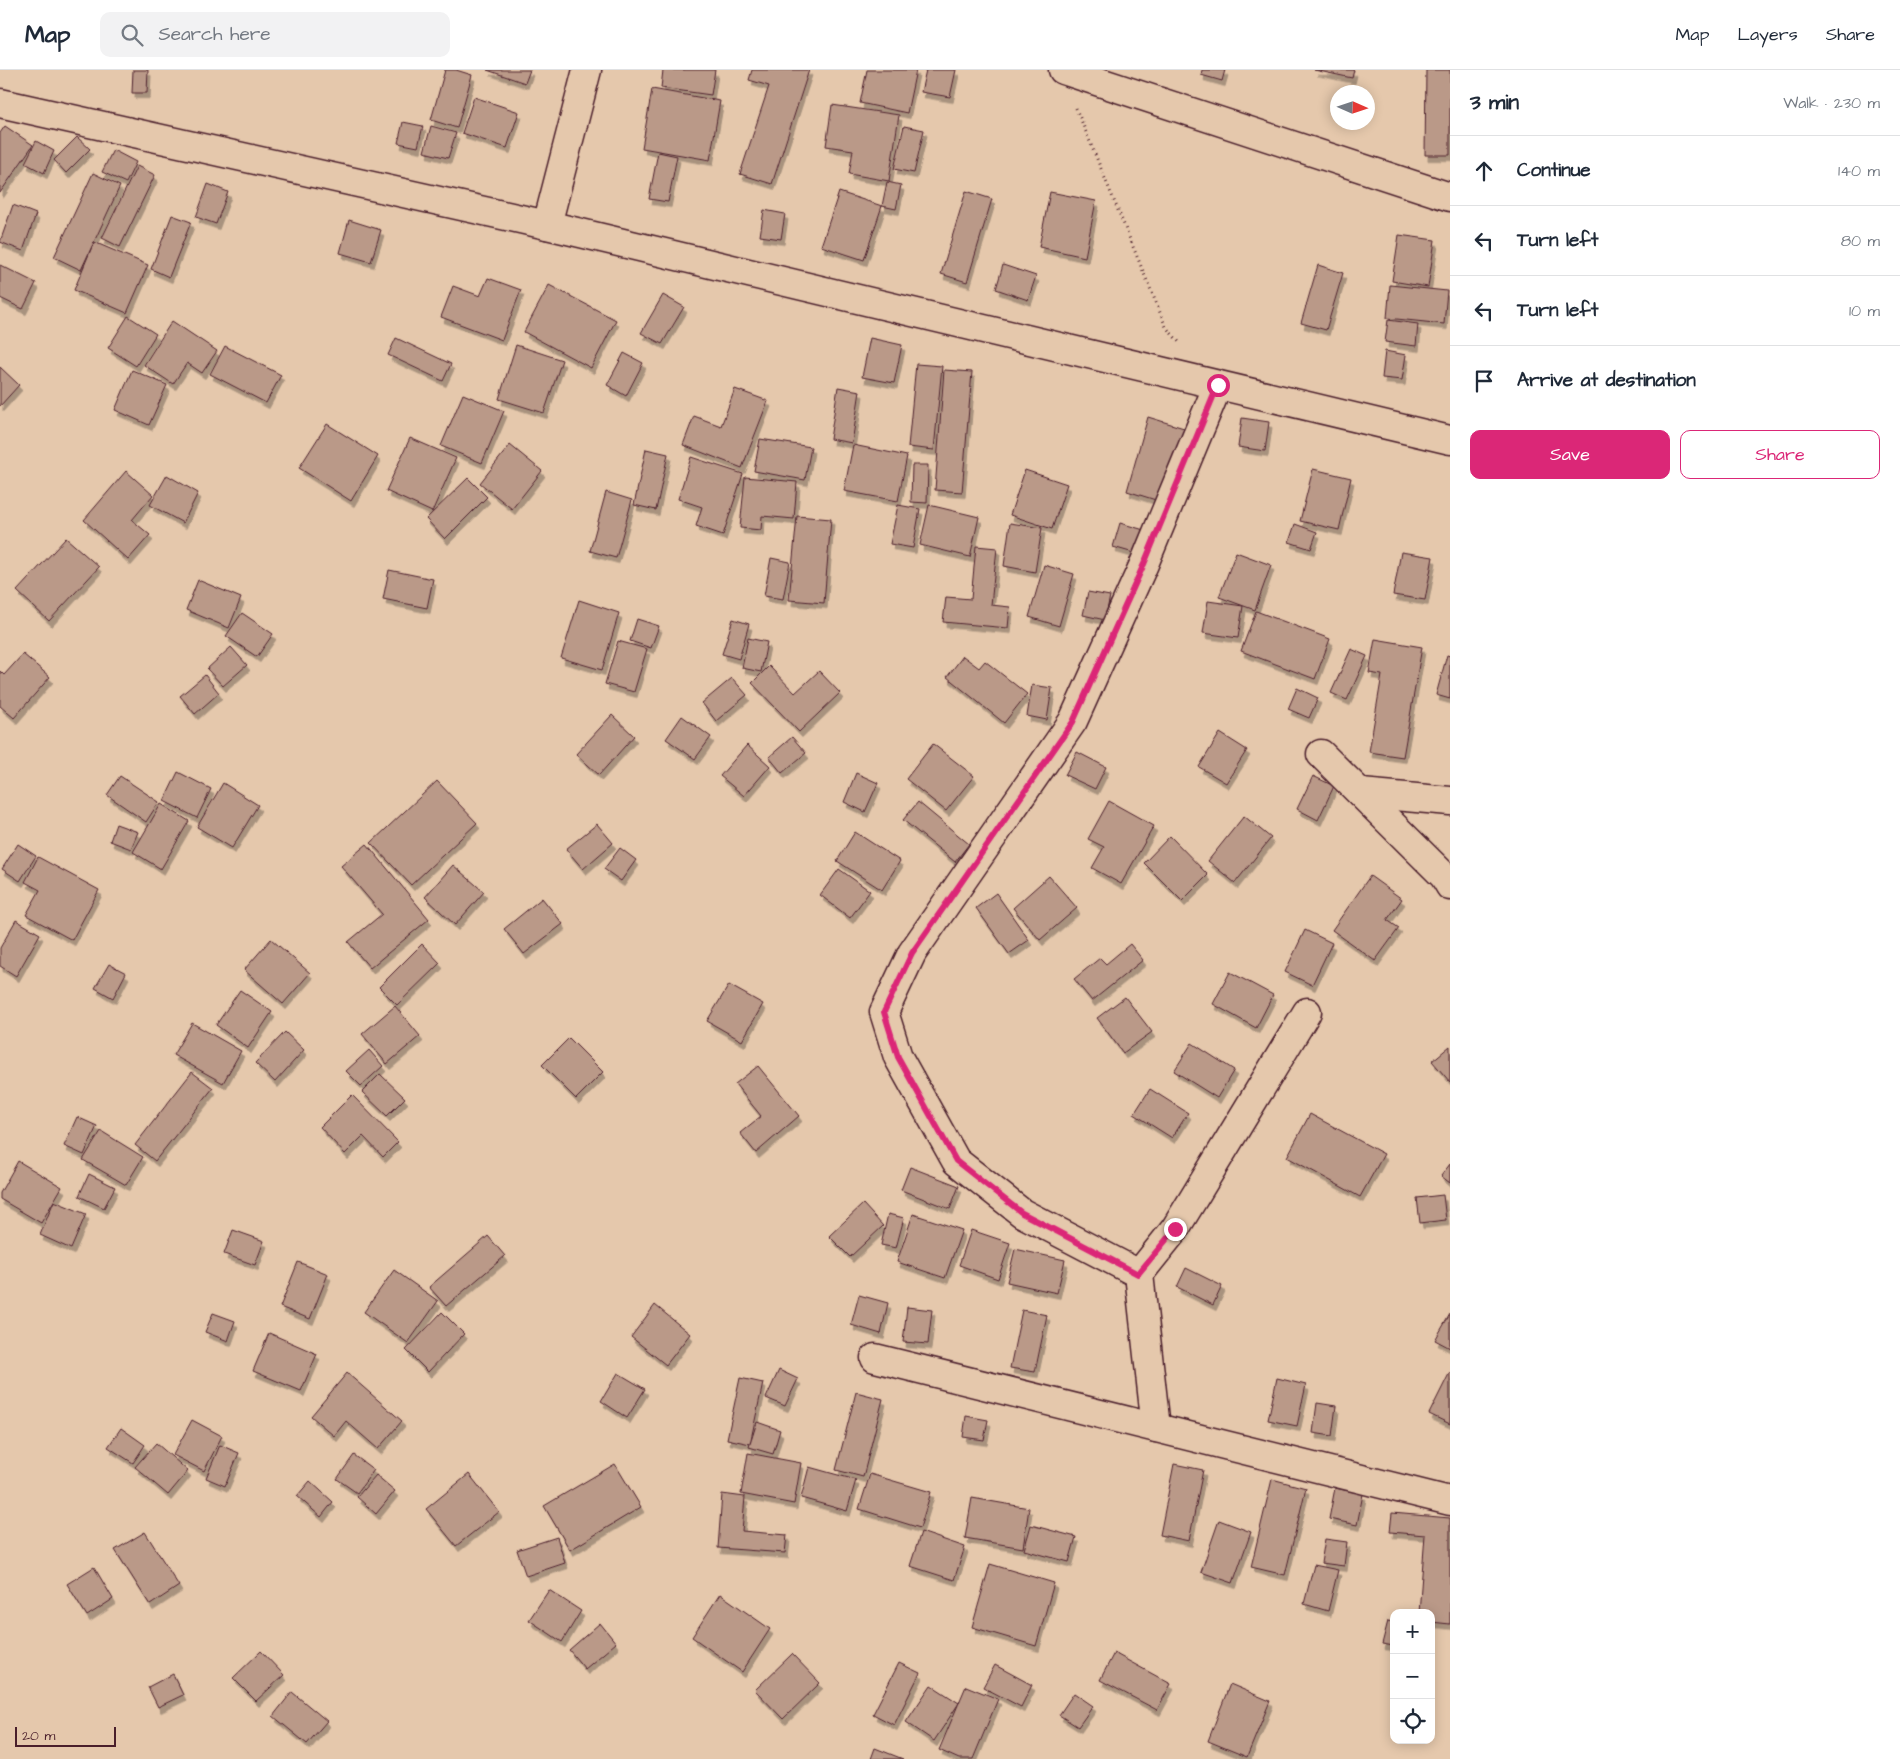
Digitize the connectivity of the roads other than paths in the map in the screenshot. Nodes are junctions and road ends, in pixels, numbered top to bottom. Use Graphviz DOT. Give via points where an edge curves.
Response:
graph roads {
  1 [pos="587,70"];
  2 [pos="1063,70"];
  3 [pos="0,103"];
  4 [pos="1450,197"];
  5 [pos="547,225"];
  6 [pos="1218,385"];
  7 [pos="1450,440"];
  8 [pos="1321,754"];
  9 [pos="1361,793"];
  10 [pos="1450,801"];
  11 [pos="1450,886"];
  12 [pos="1307,1012"];
  13 [pos="1138,1274"];
  14 [pos="875,1358"];
  15 [pos="1156,1428"];
  16 [pos="1450,1500"];
  1 -- 5 [label="street"];
  2 -- 4 [label="street"];
  3 -- 5 [label="street"];
  5 -- 6 [label="street"];
  6 -- 7 [label="street"];
  6 -- 13 [label="street" via="1144,564 1073,722 912,953 884,1012 898,1057 956,1161 1022,1213"];
  8 -- 9 [label="street"];
  9 -- 10 [label="street"];
  9 -- 11 [label="street" via="1444,876"];
  12 -- 13 [label="street" via="1175,1229"];
  13 -- 15 [label="street"];
  14 -- 15 [label="street"];
  15 -- 16 [label="street"];
}
